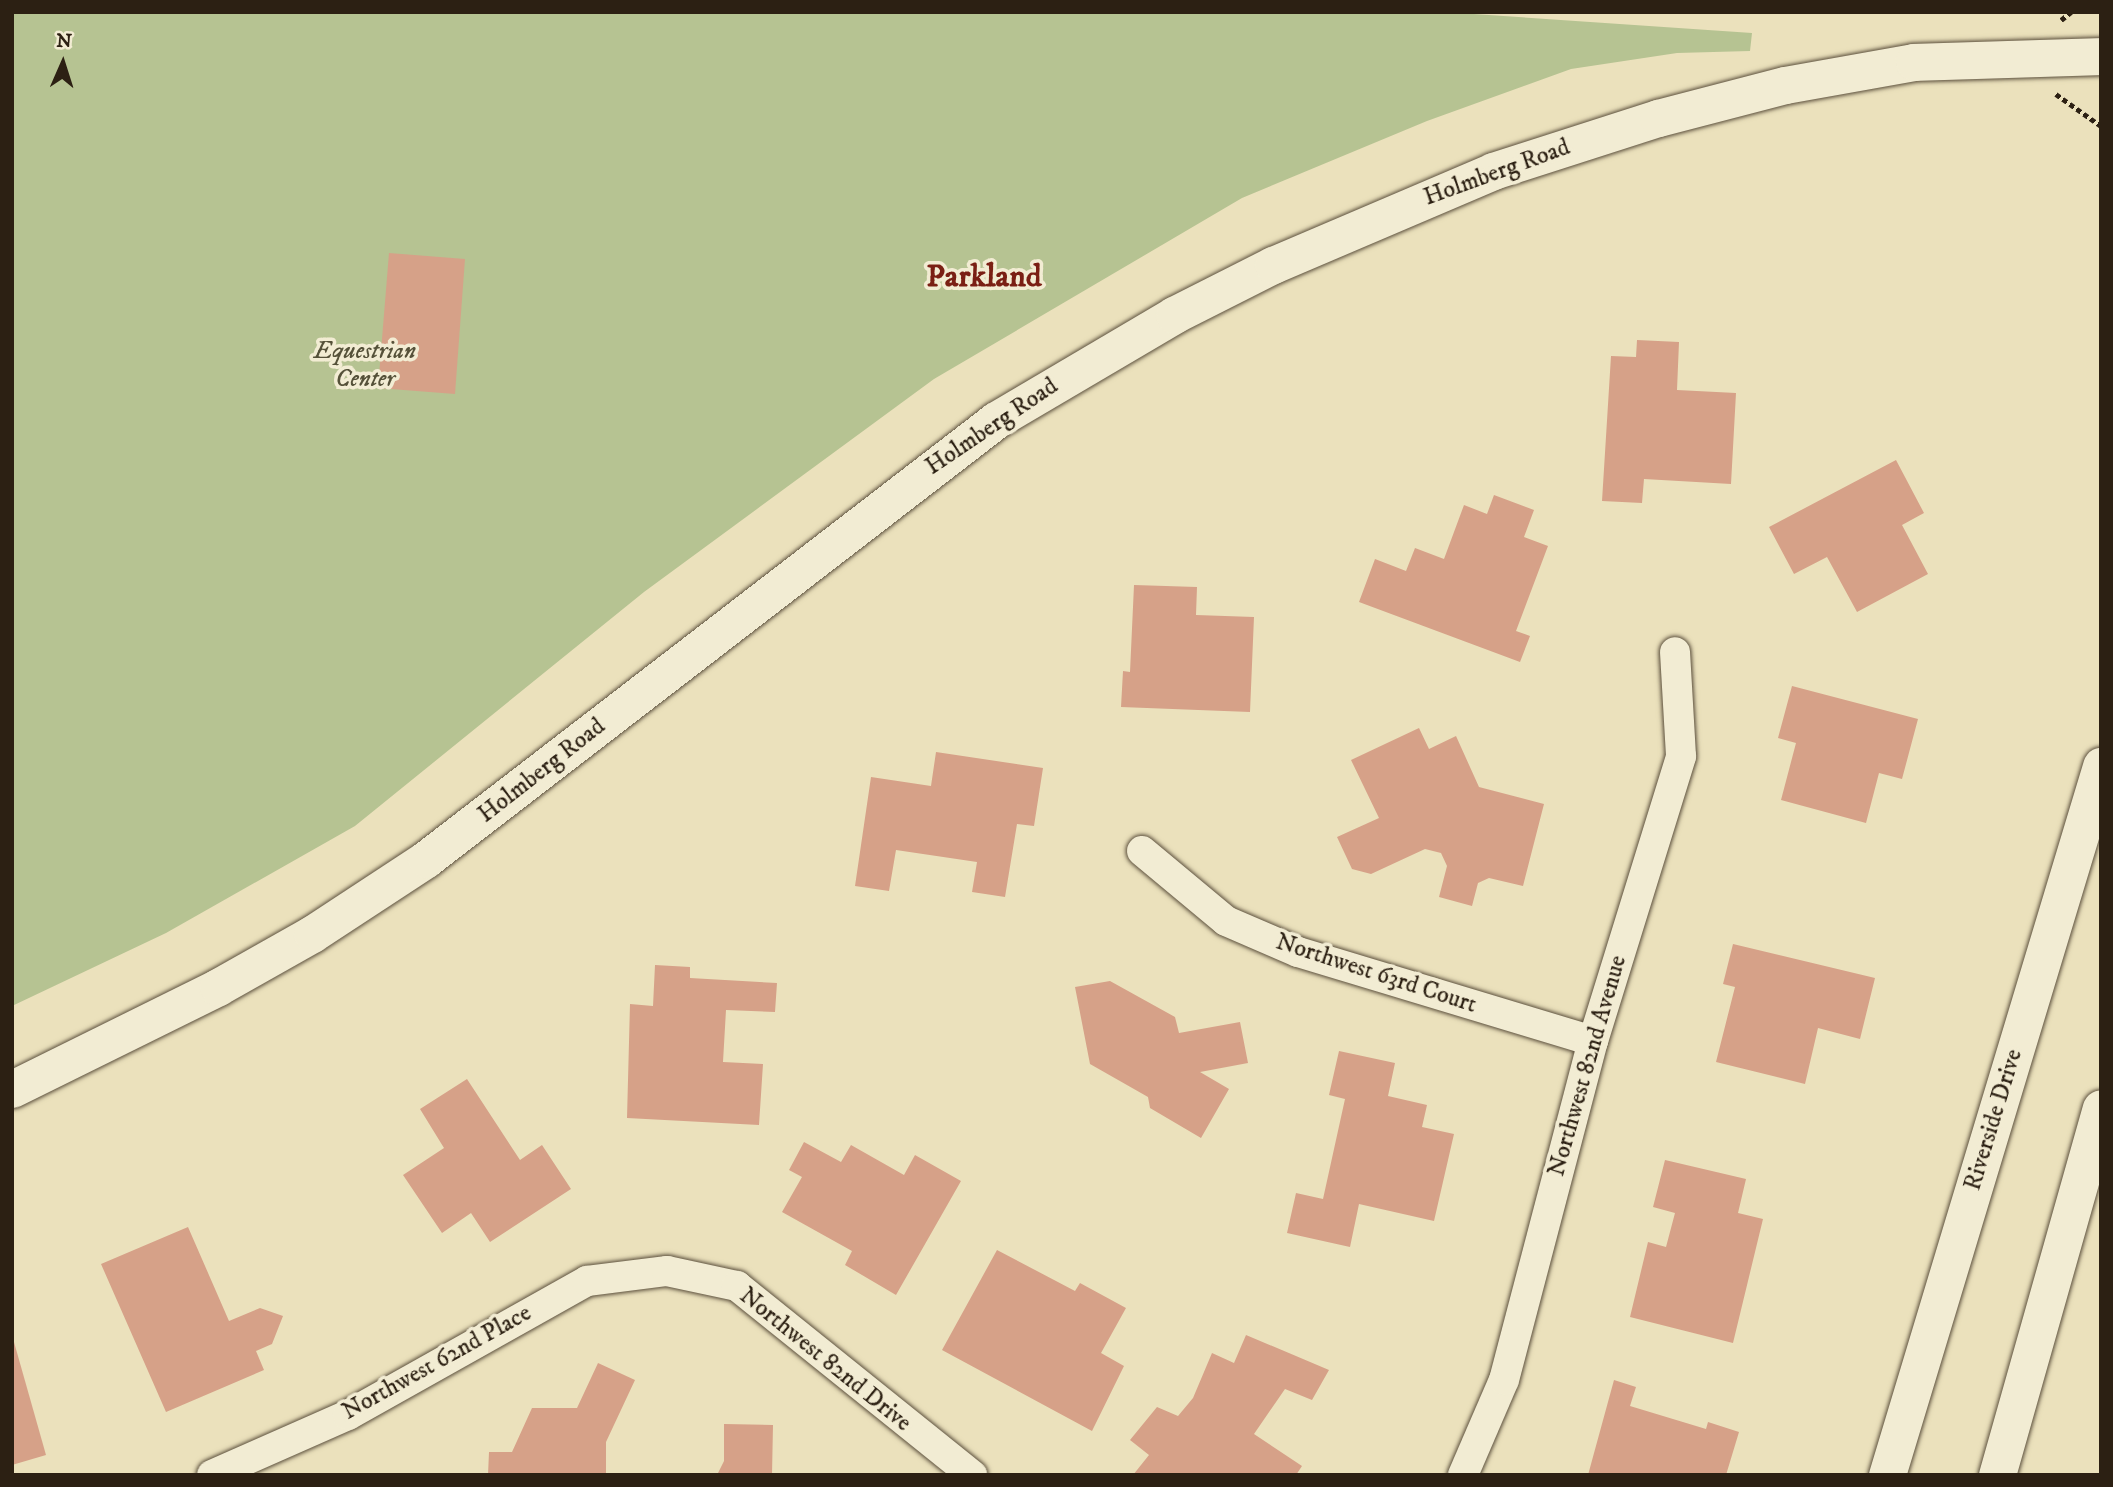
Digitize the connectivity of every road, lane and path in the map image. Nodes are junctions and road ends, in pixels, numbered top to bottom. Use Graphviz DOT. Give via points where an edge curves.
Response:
graph roads {
  1 [pos="2101,55"];
  2 [pos="2051,90"];
  3 [pos="2101,127"];
  4 [pos="1675,652"];
  5 [pos="2101,766"];
  6 [pos="1142,851"];
  7 [pos="1593,1041"];
  8 [pos="12,1089"];
  9 [pos="2101,1108"];
  10 [pos="667,1271"];
  11 [pos="212,1475"];
  12 [pos="972,1475"];
  13 [pos="1463,1475"];
  14 [pos="1887,1475"];
  15 [pos="1997,1475"];
  1 -- 8 [label="street, Holmberg Road" via="1914,62 1785,85 1671,114 1493,171 1260,271 1174,315 996,420 426,859 312,934"];
  2 -- 3 [label="path"];
  4 -- 7 [label="street, Northwest 82nd Avenue" via="1681,756"];
  5 -- 14 [label="street, Riverside Drive"];
  6 -- 7 [label="street, Northwest 63rd Court" via="1226,920 1298,953"];
  7 -- 13 [label="street, Northwest 82nd Avenue" via="1504,1380"];
  9 -- 15 [label="street"];
  10 -- 11 [label="street, Northwest 62nd Place" via="587,1281 348,1415"];
  10 -- 12 [label="street, Northwest 82nd Drive" via="737,1286"];
}
